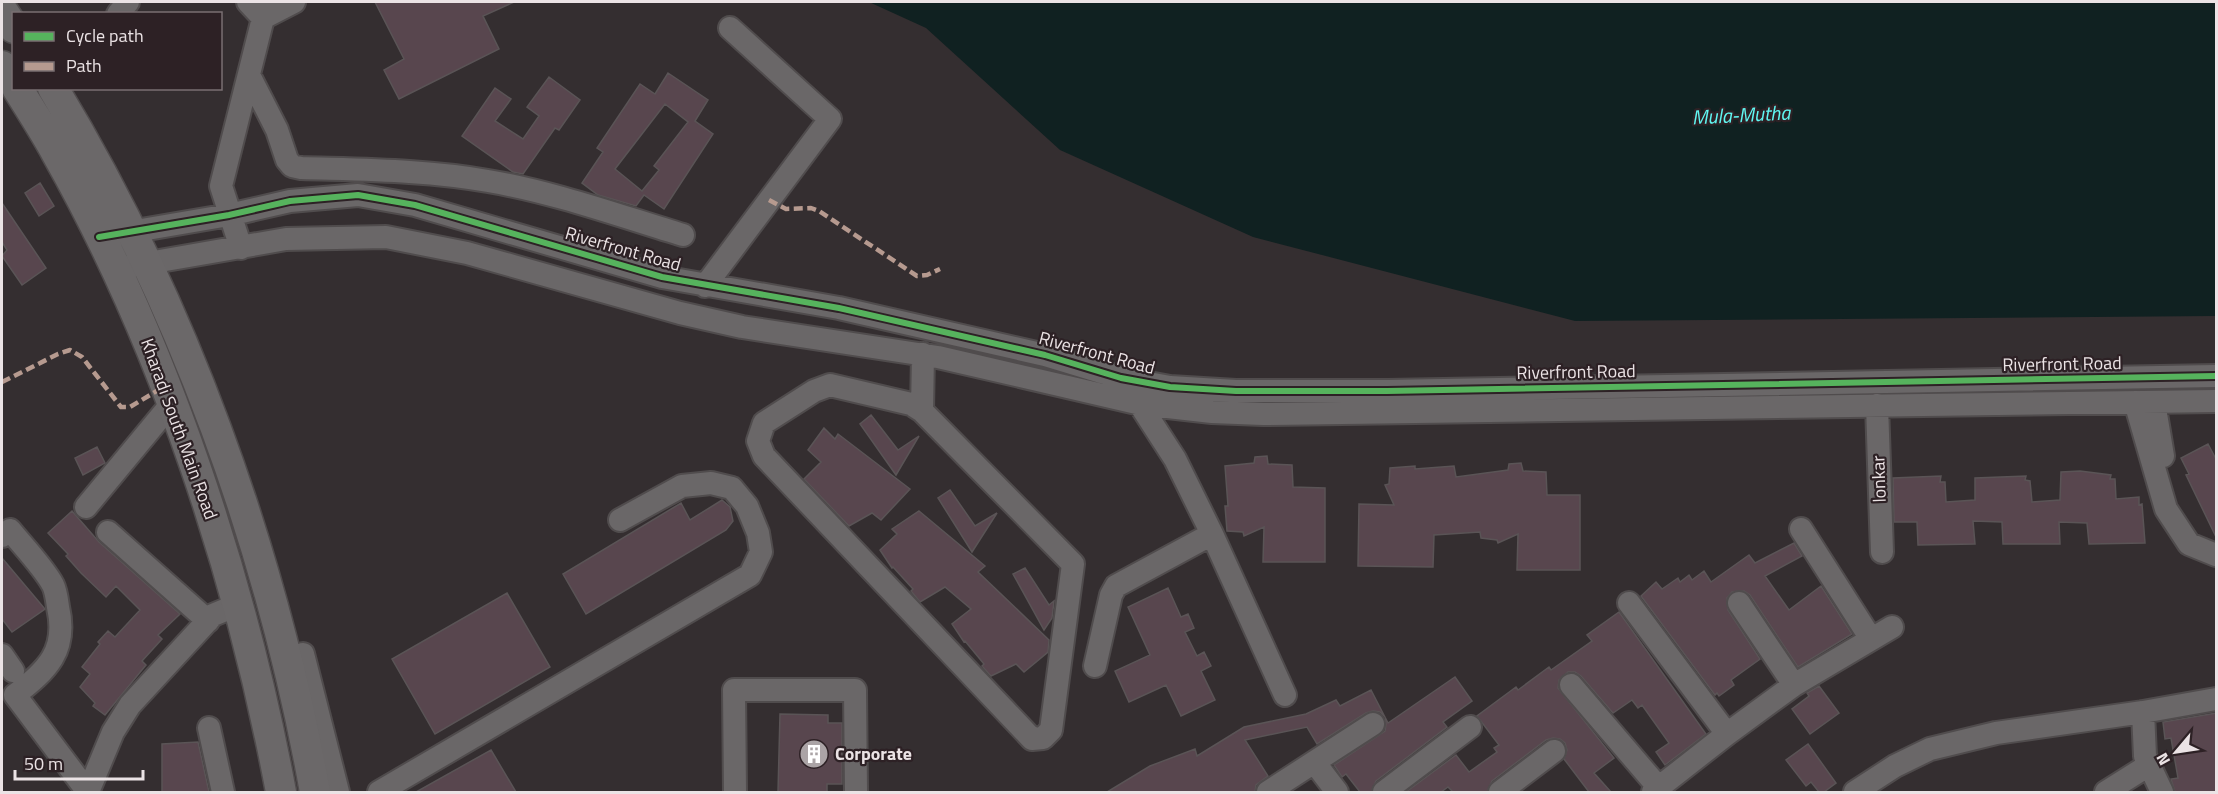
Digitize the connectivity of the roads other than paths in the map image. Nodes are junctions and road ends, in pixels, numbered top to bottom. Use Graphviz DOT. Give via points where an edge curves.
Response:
graph roads {
  1 [pos="248,2"];
  2 [pos="294,2"];
  3 [pos="2,10"];
  4 [pos="265,10"];
  5 [pos="12,25"];
  6 [pos="730,28"];
  7 [pos="2,66"];
  8 [pos="250,76"];
  9 [pos="12,79"];
  10 [pos="18,90"];
  11 [pos="54,90"];
  12 [pos="229,215"];
  13 [pos="131,232"];
  14 [pos="683,235"];
  15 [pos="99,237"];
  16 [pos="241,248"];
  17 [pos="146,265"];
  18 [pos="114,268"];
  19 [pos="705,286"];
  20 [pos="923,354"];
  21 [pos="2217,376"];
  22 [pos="1121,378"];
  23 [pos="2217,401"];
  24 [pos="2144,402"];
  25 [pos="171,403"];
  26 [pos="1141,404"];
  27 [pos="1877,405"];
  28 [pos="922,411"];
  29 [pos="2170,496"];
  30 [pos="86,507"];
  31 [pos="620,520"];
  32 [pos="1801,529"];
  33 [pos="108,532"];
  34 [pos="1212,534"];
  35 [pos="2,536"];
  36 [pos="1882,552"];
  37 [pos="2217,555"];
  38 [pos="1629,603"];
  39 [pos="1739,603"];
  40 [pos="237,605"];
  41 [pos="208,621"];
  42 [pos="1892,627"];
  43 [pos="1871,639"];
  44 [pos="303,654"];
  45 [pos="1095,666"];
  46 [pos="1571,685"];
  47 [pos="1794,685"];
  48 [pos="1285,695"];
  49 [pos="2217,699"];
  50 [pos="2143,712"];
  51 [pos="1373,724"];
  52 [pos="1470,726"];
  53 [pos="209,728"];
  54 [pos="1727,734"];
  55 [pos="1554,751"];
  56 [pos="1315,763"];
  57 [pos="2149,765"];
  58 [pos="1656,790"];
  59 [pos="88,792"];
  60 [pos="223,792"];
  61 [pos="281,792"];
  62 [pos="315,792"];
  63 [pos="338,792"];
  64 [pos="379,792"];
  65 [pos="735,792"];
  66 [pos="856,792"];
  67 [pos="1268,792"];
  68 [pos="1337,792"];
  69 [pos="1384,792"];
  70 [pos="1500,792"];
  71 [pos="1855,792"];
  72 [pos="2106,792"];
  73 [pos="2162,792"];
  1 -- 4 [label="street"];
  2 -- 4 [label="street"];
  3 -- 5 [label="main road"];
  4 -- 8 [label="street"];
  6 -- 19 [label="street" via="830,118"];
  7 -- 9 [label="main road"];
  8 -- 12 [label="street" via="221,186"];
  8 -- 14 [label="street" via="292,166 431,173 490,181"];
  10 -- 15 [label="main road, Kharadi South Main Road" via="58,155"];
  11 -- 13 [label="main road, Kharadi South Main Road"];
  12 -- 13 [label="street, Riverfront Road"];
  12 -- 16 [label="street"];
  12 -- 19 [label="street, Riverfront Road" via="290,201 358,195 415,205"];
  13 -- 15 [label="street, Riverfront Road"];
  13 -- 17 [label="main road, Kharadi South Main Road"];
  15 -- 18 [label="main road, Kharadi South Main Road"];
  16 -- 17 [label="street, Riverfront Road"];
  16 -- 20 [label="street, Riverfront Road" via="286,239 386,237 467,253 742,327"];
  17 -- 18 [label="street, Riverfront Road"];
  17 -- 62 [label="main road, Kharadi South Main Road" via="209,411 244,513 292,681"];
  18 -- 25 [label="main road, Kharadi South Main Road"];
  19 -- 22 [label="street, Riverfront Road" via="839,308 1045,355"];
  20 -- 26 [label="street, Riverfront Road"];
  20 -- 28 [label="street"];
  21 -- 22 [label="street, Riverfront Road" via="1387,391 1236,391 1170,387"];
  22 -- 26 [label="street"];
  23 -- 24 [label="street, Riverfront Road"];
  24 -- 27 [label="street, Riverfront Road"];
  24 -- 29 [label="street"];
  24 -- 37 [label="street" via="2166,509 2189,544"];
  25 -- 30 [label="street"];
  25 -- 40 [label="main road, Kharadi South Main Road"];
  26 -- 27 [label="street, Riverfront Road" via="1263,414"];
  26 -- 34 [label="street" via="1175,459"];
  27 -- 36 [label="street, lonkar"];
  28 -- 28 [label="street" via="1073,564 1051,730 1043,738 1032,739 764,456 758,441 764,423 830,385 911,404"];
  31 -- 64 [label="street" via="682,486 711,483 732,488 747,506 761,552 750,575"];
  32 -- 43 [label="street"];
  33 -- 41 [label="street"];
  34 -- 45 [label="street" via="1116,586"];
  34 -- 48 [label="street"];
  35 -- 59 [label="street" via="10,531 53,586 61,620 51,662 15,695"];
  38 -- 54 [label="street"];
  39 -- 47 [label="street"];
  40 -- 41 [label="street"];
  40 -- 61 [label="main road, Kharadi South Main Road"];
  41 -- 59 [label="street" via="130,705 112,732"];
  42 -- 43 [label="street"];
  43 -- 47 [label="street"];
  44 -- 63 [label="street"];
  46 -- 58 [label="street"];
  47 -- 54 [label="street"];
  49 -- 50 [label="street"];
  50 -- 57 [label="street"];
  50 -- 71 [label="street" via="1996,733 1930,749"];
  51 -- 56 [label="street"];
  52 -- 69 [label="street"];
  53 -- 60 [label="street"];
  54 -- 58 [label="street"];
  55 -- 70 [label="street"];
  56 -- 67 [label="street"];
  56 -- 68 [label="street"];
  57 -- 72 [label="street"];
  57 -- 73 [label="street"];
  65 -- 66 [label="street" via="734,690 855,690"];
}
